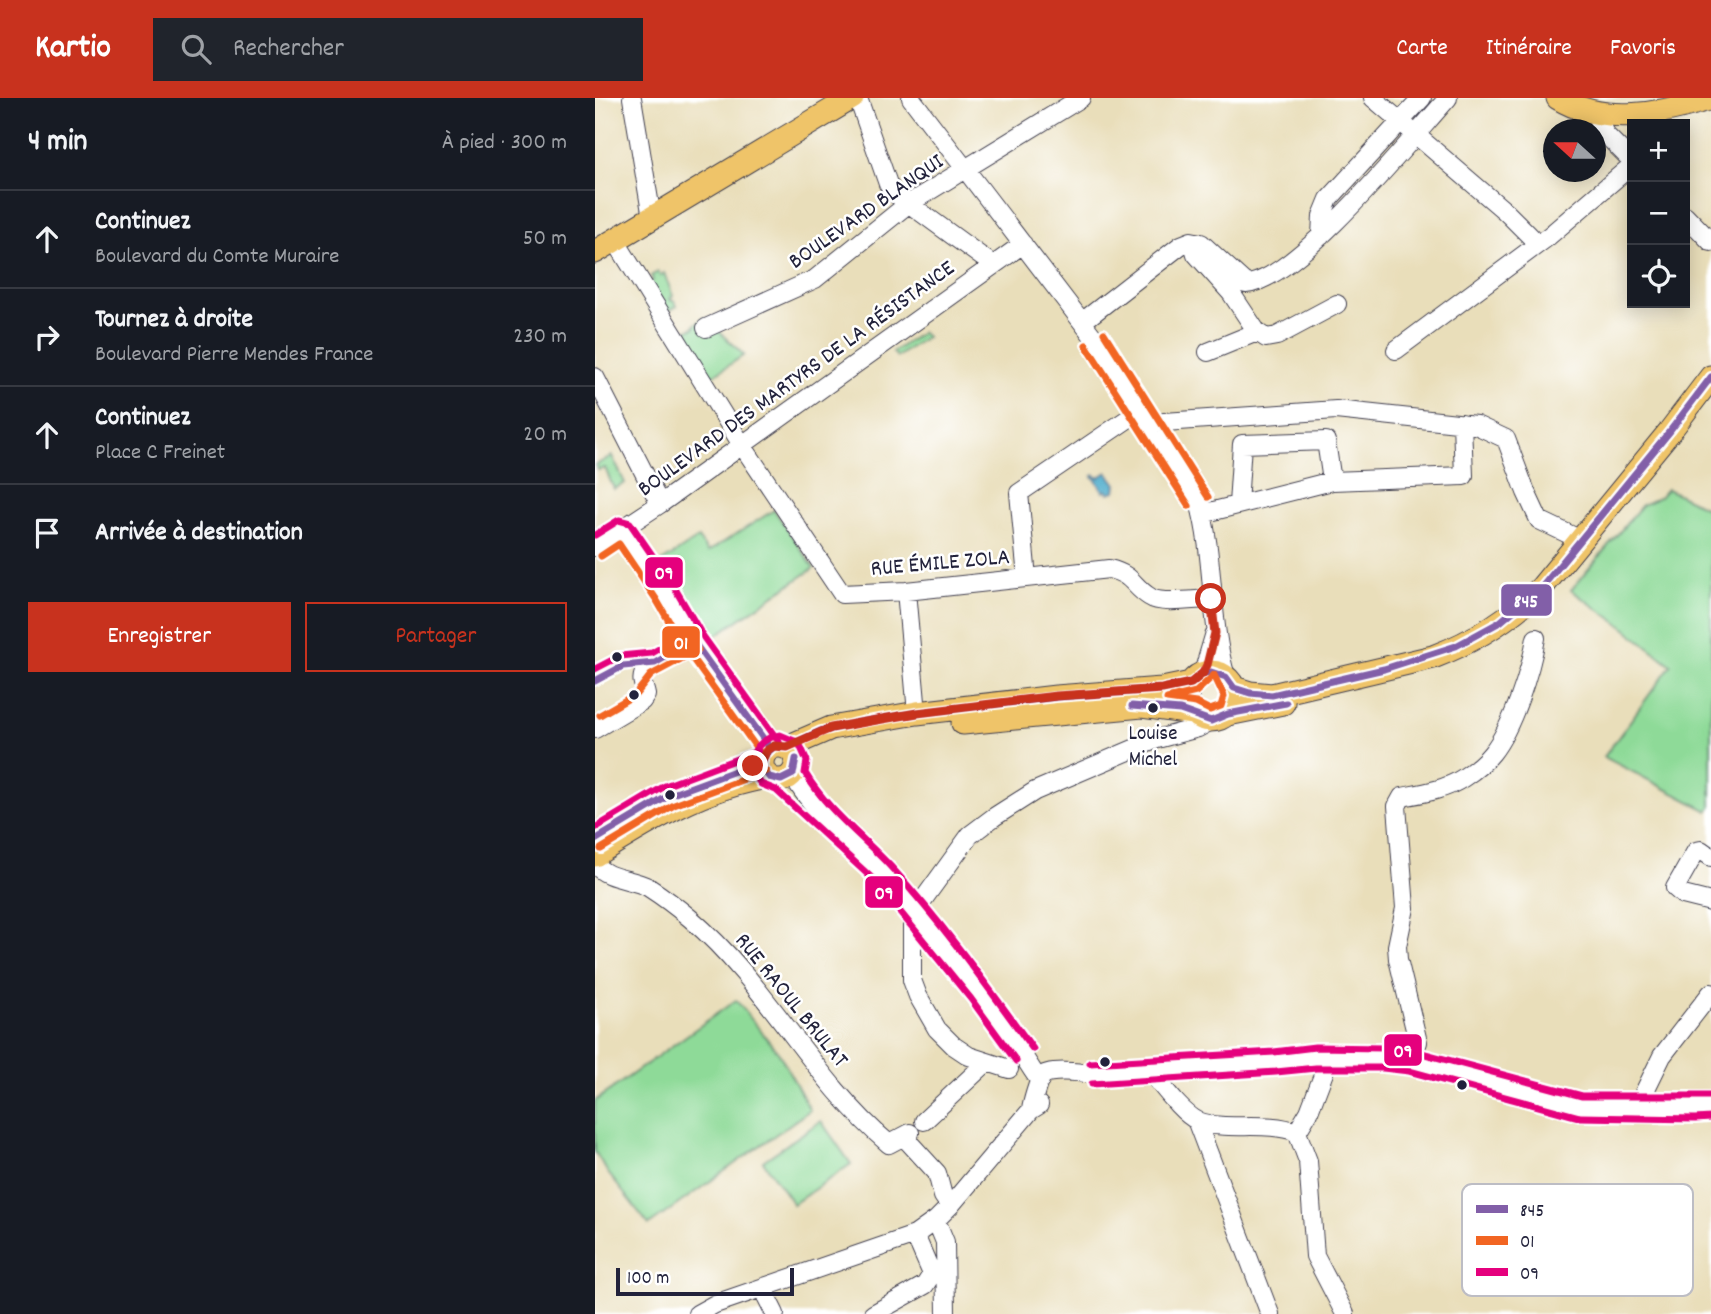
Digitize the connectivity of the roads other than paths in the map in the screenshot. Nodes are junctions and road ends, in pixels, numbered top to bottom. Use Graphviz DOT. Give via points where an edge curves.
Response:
graph roads {
  1 [pos="632,98"];
  2 [pos="852,98"];
  3 [pos="858,98"];
  4 [pos="911,98"];
  5 [pos="1081,98"];
  6 [pos="1373,98"];
  7 [pos="1422,98"];
  8 [pos="1448,98"];
  9 [pos="1558,98"];
  10 [pos="1692,98"];
  11 [pos="1711,98"];
  12 [pos="1667,109"];
  13 [pos="1595,114"];
  14 [pos="1400,122"];
  15 [pos="1416,134"];
  16 [pos="1627,158"];
  17 [pos="1627,167"];
  18 [pos="966,170"];
  19 [pos="908,204"];
  20 [pos="652,218"];
  21 [pos="1690,220"];
  22 [pos="1321,236"];
  23 [pos="615,240"];
  24 [pos="1711,242"];
  25 [pos="1186,243"];
  26 [pos="1023,244"];
  27 [pos="1538,244"];
  28 [pos="595,253"];
  29 [pos="993,265"];
  30 [pos="1246,284"];
  31 [pos="1236,300"];
  32 [pos="1337,304"];
  33 [pos="1082,322"];
  34 [pos="706,328"];
  35 [pos="1257,332"];
  36 [pos="1396,350"];
  37 [pos="1208,352"];
  38 [pos="595,377"];
  39 [pos="1711,377"];
  40 [pos="1711,401"];
  41 [pos="1145,416"];
  42 [pos="1462,424"];
  43 [pos="742,445"];
  44 [pos="1332,481"];
  45 [pos="660,504"];
  46 [pos="1238,504"];
  47 [pos="1202,514"];
  48 [pos="622,530"];
  49 [pos="1581,540"];
  50 [pos="595,547"];
  51 [pos="1027,578"];
  52 [pos="906,591"];
  53 [pos="1211,599"];
  54 [pos="1536,638"];
  55 [pos="693,641"];
  56 [pos="1213,680"];
  57 [pos="917,713"];
  58 [pos="1210,716"];
  59 [pos="595,730"];
  60 [pos="780,764"];
  61 [pos="595,840"];
  62 [pos="595,855"];
  63 [pos="1711,856"];
  64 [pos="595,864"];
  65 [pos="1711,902"];
  66 [pos="915,911"];
  67 [pos="1711,993"];
  68 [pos="1330,1057"];
  69 [pos="1411,1061"];
  70 [pos="987,1062"];
  71 [pos="1009,1069"];
  72 [pos="1148,1069"];
  73 [pos="1046,1081"];
  74 [pos="1637,1107"];
  75 [pos="1711,1107"];
  76 [pos="1196,1120"];
  77 [pos="924,1121"];
  78 [pos="1297,1132"];
  79 [pos="950,1206"];
  80 [pos="936,1220"];
  81 [pos="915,1234"];
  82 [pos="762,1288"];
  83 [pos="697,1314"];
  84 [pos="775,1314"];
  85 [pos="873,1314"];
  86 [pos="946,1314"];
  87 [pos="1270,1314"];
  88 [pos="1345,1314"];
  1 -- 20 [label="street"];
  2 -- 20 [label="main road"];
  3 -- 19 [label="street" via="888,184"];
  4 -- 18 [label="street"];
  5 -- 18 [label="street, BOULEVARD BLANQUI"];
  6 -- 14 [label="street"];
  7 -- 14 [label="street"];
  8 -- 15 [label="street"];
  9 -- 13 [label="main road"];
  10 -- 12 [label="main road"];
  11 -- 12 [label="main road"];
  12 -- 13 [label="main road"];
  13 -- 16 [label="street" via="1605,134"];
  14 -- 15 [label="street"];
  14 -- 22 [label="street" via="1329,199"];
  15 -- 22 [label="street"];
  15 -- 27 [label="street"];
  17 -- 27 [label="street"];
  18 -- 19 [label="street, BOULEVARD BLANQUI"];
  18 -- 26 [label="street"];
  19 -- 29 [label="street"];
  19 -- 34 [label="street, BOULEVARD BLANQUI" via="815,279"];
  20 -- 23 [label="main road"];
  21 -- 24 [label="street"];
  22 -- 30 [label="street" via="1285,268"];
  23 -- 28 [label="main road"];
  23 -- 43 [label="street"];
  25 -- 30 [label="street" via="1201,243"];
  25 -- 31 [label="street"];
  25 -- 33 [label="street"];
  26 -- 29 [label="street, BOULEVARD DES MARTYRS DE LA RÉSISTANCE"];
  26 -- 33 [label="street"];
  27 -- 36 [label="street"];
  29 -- 43 [label="street, BOULEVARD DES MARTYRS DE LA RÉSISTANCE"];
  30 -- 31 [label="street"];
  31 -- 35 [label="street"];
  32 -- 35 [label="street" via="1277,335 1266,338"];
  33 -- 41 [label="street"];
  35 -- 37 [label="street"];
  38 -- 45 [label="street"];
  39 -- 49 [label="main road"];
  40 -- 58 [label="main road" via="1539,610 1481,653 1460,664 1398,681"];
  41 -- 42 [label="street" via="1336,410"];
  41 -- 47 [label="street"];
  41 -- 51 [label="street" via="1019,493"];
  42 -- 44 [label="street" via="1464,476"];
  42 -- 49 [label="street" via="1476,425 1506,439 1539,520"];
  43 -- 45 [label="street, BOULEVARD DES MARTYRS DE LA RÉSISTANCE"];
  43 -- 52 [label="street, RUE ÉMILE ZOLA" via="842,594"];
  44 -- 46 [label="street"];
  44 -- 46 [label="street" via="1326,441 1242,444"];
  45 -- 48 [label="street, BOULEVARD DES MARTYRS DE LA RÉSISTANCE"];
  46 -- 47 [label="street"];
  47 -- 53 [label="street"];
  48 -- 50 [label="street, BOULEVARD DES MARTYRS DE LA RÉSISTANCE"];
  48 -- 55 [label="street"];
  49 -- 56 [label="main road" via="1521,608 1455,649 1285,693 1257,694"];
  51 -- 52 [label="street, RUE ÉMILE ZOLA"];
  51 -- 53 [label="street, RUE ÉMILE ZOLA" via="1109,569 1130,578 1151,599"];
  52 -- 57 [label="street"];
  53 -- 56 [label="street"];
  54 -- 69 [label="street" via="1522,690 1492,754 1462,778 1437,790 1402,797 1397,806 1405,908 1398,959 1418,1042"];
  55 -- 59 [label="street" via="642,676 646,695 642,701"];
  55 -- 60 [label="street"];
  56 -- 57 [label="main road" via="1150,691 1056,696"];
  56 -- 58 [label="main road" via="1235,697"];
  56 -- 58 [label="main road" via="1187,698"];
  57 -- 60 [label="main road" via="831,728"];
  58 -- 60 [label="main road" via="1142,706 917,727 828,740"];
  58 -- 66 [label="street" via="1198,728 1157,739 1035,791 970,835"];
  60 -- 61 [label="main road" via="670,795"];
  60 -- 62 [label="main road" via="654,818"];
  60 -- 66 [label="street"];
  63 -- 65 [label="street" via="1696,851 1675,888 1683,895"];
  64 -- 79 [label="street, RUE RAOUL BRULAT" via="601,871 646,886 691,919 761,992 815,1067 866,1124 890,1144 907,1135 937,1172"];
  66 -- 70 [label="street" via="912,980 918,996 937,1029 954,1046"];
  66 -- 73 [label="street"];
  67 -- 74 [label="street" via="1662,1056"];
  68 -- 69 [label="street"];
  68 -- 72 [label="street"];
  68 -- 78 [label="street"];
  69 -- 74 [label="street" via="1581,1107"];
  70 -- 71 [label="street"];
  70 -- 77 [label="street"];
  72 -- 73 [label="street"];
  72 -- 76 [label="street"];
  73 -- 79 [label="street" via="1032,1100 1031,1110"];
  74 -- 75 [label="street"];
  76 -- 78 [label="street"];
  76 -- 87 [label="street"];
  78 -- 88 [label="street" via="1308,1161 1315,1256"];
  79 -- 80 [label="street"];
  80 -- 81 [label="street"];
  80 -- 86 [label="street" via="945,1242"];
  81 -- 82 [label="street"];
  81 -- 85 [label="street" via="932,1275 925,1285"];
  82 -- 83 [label="street"];
  82 -- 84 [label="street"];
}
